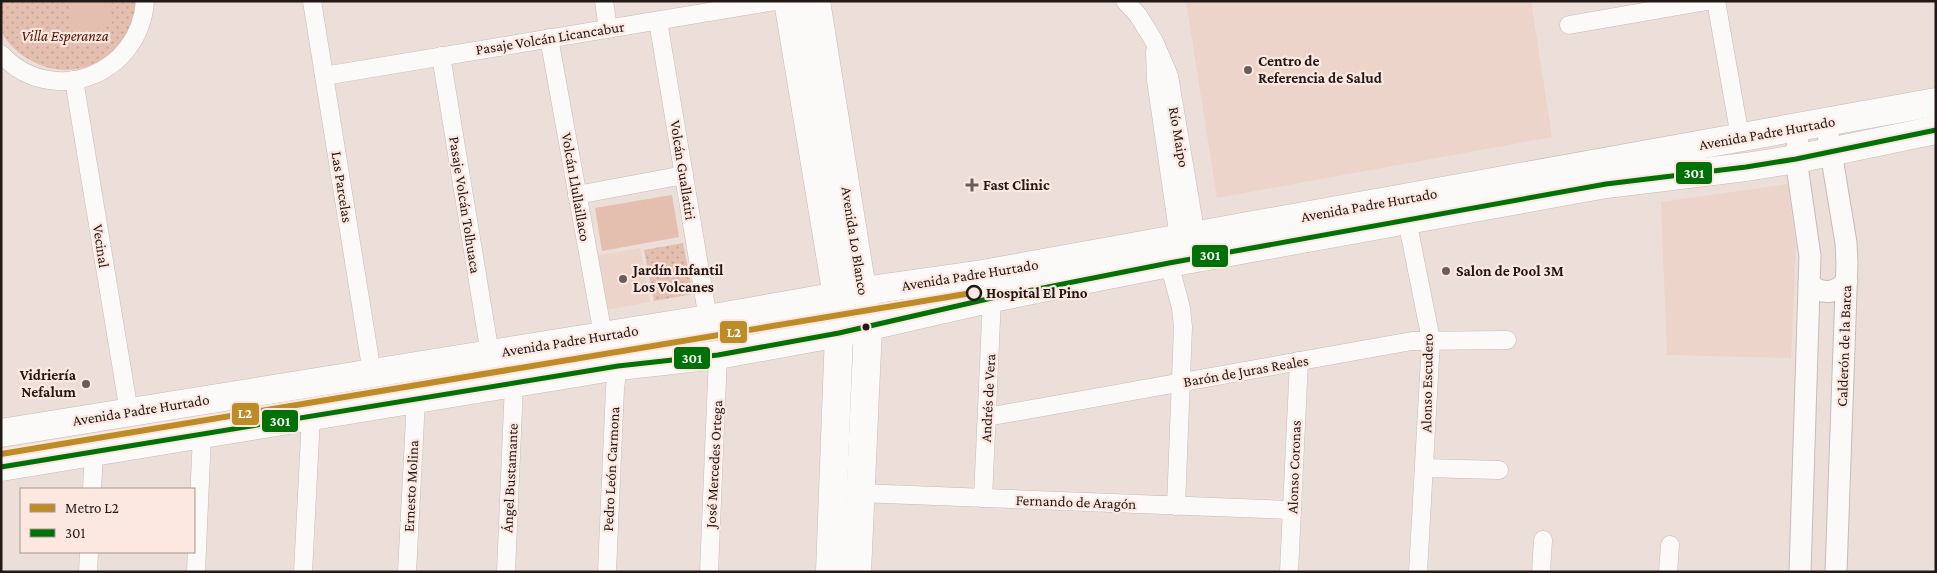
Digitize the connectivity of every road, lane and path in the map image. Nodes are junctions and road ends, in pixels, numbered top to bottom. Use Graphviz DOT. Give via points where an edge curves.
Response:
graph roads {
  1 [pos="145,1"];
  2 [pos="312,1"];
  3 [pos="604,1"];
  4 [pos="775,1"];
  5 [pos="788,1"];
  6 [pos="816,1"];
  7 [pos="1125,1"];
  8 [pos="1707,1"];
  9 [pos="1716,1"];
  10 [pos="658,20"];
  11 [pos="1569,25"];
  12 [pos="608,29"];
  13 [pos="549,38"];
  14 [pos="1,54"];
  15 [pos="441,56"];
  16 [pos="324,76"];
  17 [pos="74,80"];
  18 [pos="1936,102"];
  19 [pos="1826,122"];
  20 [pos="1799,127"];
  21 [pos="1936,130"];
  22 [pos="1740,138"];
  23 [pos="1830,152"];
  24 [pos="1796,159"];
  25 [pos="684,175"];
  26 [pos="577,194"];
  27 [pos="1401,210"];
  28 [pos="1188,237"];
  29 [pos="1169,263"];
  30 [pos="1847,282"];
  31 [pos="1809,284"];
  32 [pos="850,294"];
  33 [pos="992,298"];
  34 [pos="708,318"];
  35 [pos="868,327"];
  36 [pos="839,333"];
  37 [pos="603,336"];
  38 [pos="1431,340"];
  39 [pos="1507,340"];
  40 [pos="490,354"];
  41 [pos="718,355"];
  42 [pos="1299,361"];
  43 [pos="618,366"];
  44 [pos="372,373"];
  45 [pos="1181,382"];
  46 [pos="514,384"];
  47 [pos="416,400"];
  48 [pos="129,412"];
  49 [pos="311,417"];
  50 [pos="987,417"];
  51 [pos="1,433"];
  52 [pos="202,434"];
  53 [pos="94,452"];
  54 [pos="1,467"];
  55 [pos="1424,468"];
  56 [pos="1499,470"];
  57 [pos="92,488"];
  58 [pos="860,493"];
  59 [pos="983,498"];
  60 [pos="1176,506"];
  61 [pos="1292,510"];
  62 [pos="1543,540"];
  63 [pos="1670,545"];
  64 [pos="89,553"];
  65 [pos="88,572"];
  66 [pos="196,572"];
  67 [pos="303,572"];
  68 [pos="407,572"];
  69 [pos="506,572"];
  70 [pos="607,572"];
  71 [pos="709,572"];
  72 [pos="830,572"];
  73 [pos="857,572"];
  74 [pos="1290,572"];
  75 [pos="1418,572"];
  76 [pos="1542,572"];
  77 [pos="1668,572"];
  78 [pos="1800,572"];
  79 [pos="1836,572"];
  1 -- 17 [label="street" via="136,36 120,57 99,73"];
  2 -- 16 [label="street, Las Parcelas"];
  3 -- 12 [label="street"];
  4 -- 10 [label="street, Pasaje Volcán Licancabur"];
  5 -- 32 [label="main road, Avenida Lo Blanco"];
  6 -- 32 [label="main road, Avenida Lo Blanco"];
  7 -- 28 [label="street, Río Maipo" via="1154,41 1169,76"];
  8 -- 11 [label="street"];
  9 -- 22 [label="street"];
  10 -- 12 [label="street, Pasaje Volcán Licancabur"];
  10 -- 25 [label="street, Volcán Guallatiri"];
  12 -- 13 [label="street, Pasaje Volcán Licancabur"];
  13 -- 15 [label="street, Pasaje Volcán Licancabur"];
  13 -- 26 [label="street, Volcán Llullaillaco"];
  14 -- 17 [label="street" via="36,76"];
  15 -- 16 [label="street, Pasaje Volcán Licancabur"];
  15 -- 40 [label="street, Pasaje Volcán Tolhuaca"];
  16 -- 44 [label="street, Las Parcelas"];
  17 -- 48 [label="street, Vecinal"];
  18 -- 19 [label="main road, Avenida Padre Hurtado"];
  19 -- 20 [label="main road, Avenida Padre Hurtado"];
  19 -- 23 [label="street, Calderón de la Barca"];
  20 -- 22 [label="main road, Avenida Padre Hurtado"];
  20 -- 24 [label="street"];
  21 -- 23 [label="main road, Avenida Padre Hurtado"];
  22 -- 27 [label="main road, Avenida Padre Hurtado"];
  23 -- 24 [label="main road, Avenida Padre Hurtado"];
  23 -- 30 [label="street, Calderón de la Barca" via="1846,243"];
  24 -- 27 [label="main road, Avenida Padre Hurtado"];
  24 -- 31 [label="street" via="1809,243"];
  25 -- 26 [label="street"];
  25 -- 34 [label="street, Volcán Guallatiri"];
  26 -- 37 [label="street, Volcán Llullaillaco"];
  27 -- 28 [label="main road, Avenida Padre Hurtado"];
  27 -- 29 [label="main road, Avenida Padre Hurtado"];
  27 -- 38 [label="street, Alonso Escudero"];
  28 -- 32 [label="main road, Avenida Padre Hurtado"];
  29 -- 33 [label="main road, Avenida Padre Hurtado"];
  29 -- 45 [label="street" via="1183,318"];
  30 -- 31 [label="street" via="1832,292 1820,291"];
  30 -- 79 [label="street, Calderón de la Barca"];
  31 -- 78 [label="street"];
  32 -- 34 [label="main road, Avenida Padre Hurtado"];
  32 -- 35 [label="main road, Avenida Lo Blanco"];
  32 -- 36 [label="main road, Avenida Lo Blanco"];
  33 -- 35 [label="main road, Avenida Padre Hurtado"];
  33 -- 50 [label="street, Andrés de Vera"];
  34 -- 37 [label="main road, Avenida Padre Hurtado"];
  35 -- 36 [label="main road, Avenida Padre Hurtado"];
  35 -- 58 [label="main road, Avenida Lo Blanco"];
  36 -- 41 [label="main road, Avenida Padre Hurtado"];
  36 -- 72 [label="main road, Avenida Lo Blanco"];
  37 -- 40 [label="main road, Avenida Padre Hurtado"];
  38 -- 39 [label="street, Barón de Juras Reales"];
  38 -- 42 [label="street, Barón de Juras Reales"];
  38 -- 55 [label="street, Alonso Escudero"];
  40 -- 44 [label="main road, Avenida Padre Hurtado"];
  41 -- 43 [label="main road, Avenida Padre Hurtado"];
  41 -- 71 [label="street, José Mercedes Ortega"];
  42 -- 45 [label="street, Barón de Juras Reales"];
  42 -- 61 [label="street, Alonso Coronas"];
  43 -- 46 [label="main road, Avenida Padre Hurtado"];
  43 -- 70 [label="street, Pedro León Carmona"];
  44 -- 48 [label="main road, Avenida Padre Hurtado"];
  45 -- 50 [label="street, Barón de Juras Reales"];
  45 -- 60 [label="street"];
  46 -- 47 [label="main road, Avenida Padre Hurtado"];
  46 -- 69 [label="street, Ángel Bustamante"];
  47 -- 49 [label="main road, Avenida Padre Hurtado"];
  47 -- 68 [label="street, Ernesto Molina"];
  48 -- 51 [label="main road, Avenida Padre Hurtado"];
  49 -- 52 [label="main road, Avenida Padre Hurtado"];
  49 -- 67 [label="street"];
  50 -- 59 [label="street, Andrés de Vera"];
  52 -- 53 [label="main road, Avenida Padre Hurtado"];
  52 -- 66 [label="street"];
  53 -- 54 [label="main road, Avenida Padre Hurtado"];
  53 -- 57 [label="street"];
  55 -- 56 [label="street"];
  55 -- 75 [label="street, Alonso Escudero"];
  58 -- 59 [label="street, Fernando de Aragón"];
  58 -- 73 [label="main road, Avenida Lo Blanco"];
  59 -- 60 [label="street, Fernando de Aragón"];
  60 -- 61 [label="street, Fernando de Aragón"];
  61 -- 74 [label="street, Alonso Coronas"];
  62 -- 76 [label="street"];
  63 -- 77 [label="street"];
  64 -- 65 [label="street"];
}
